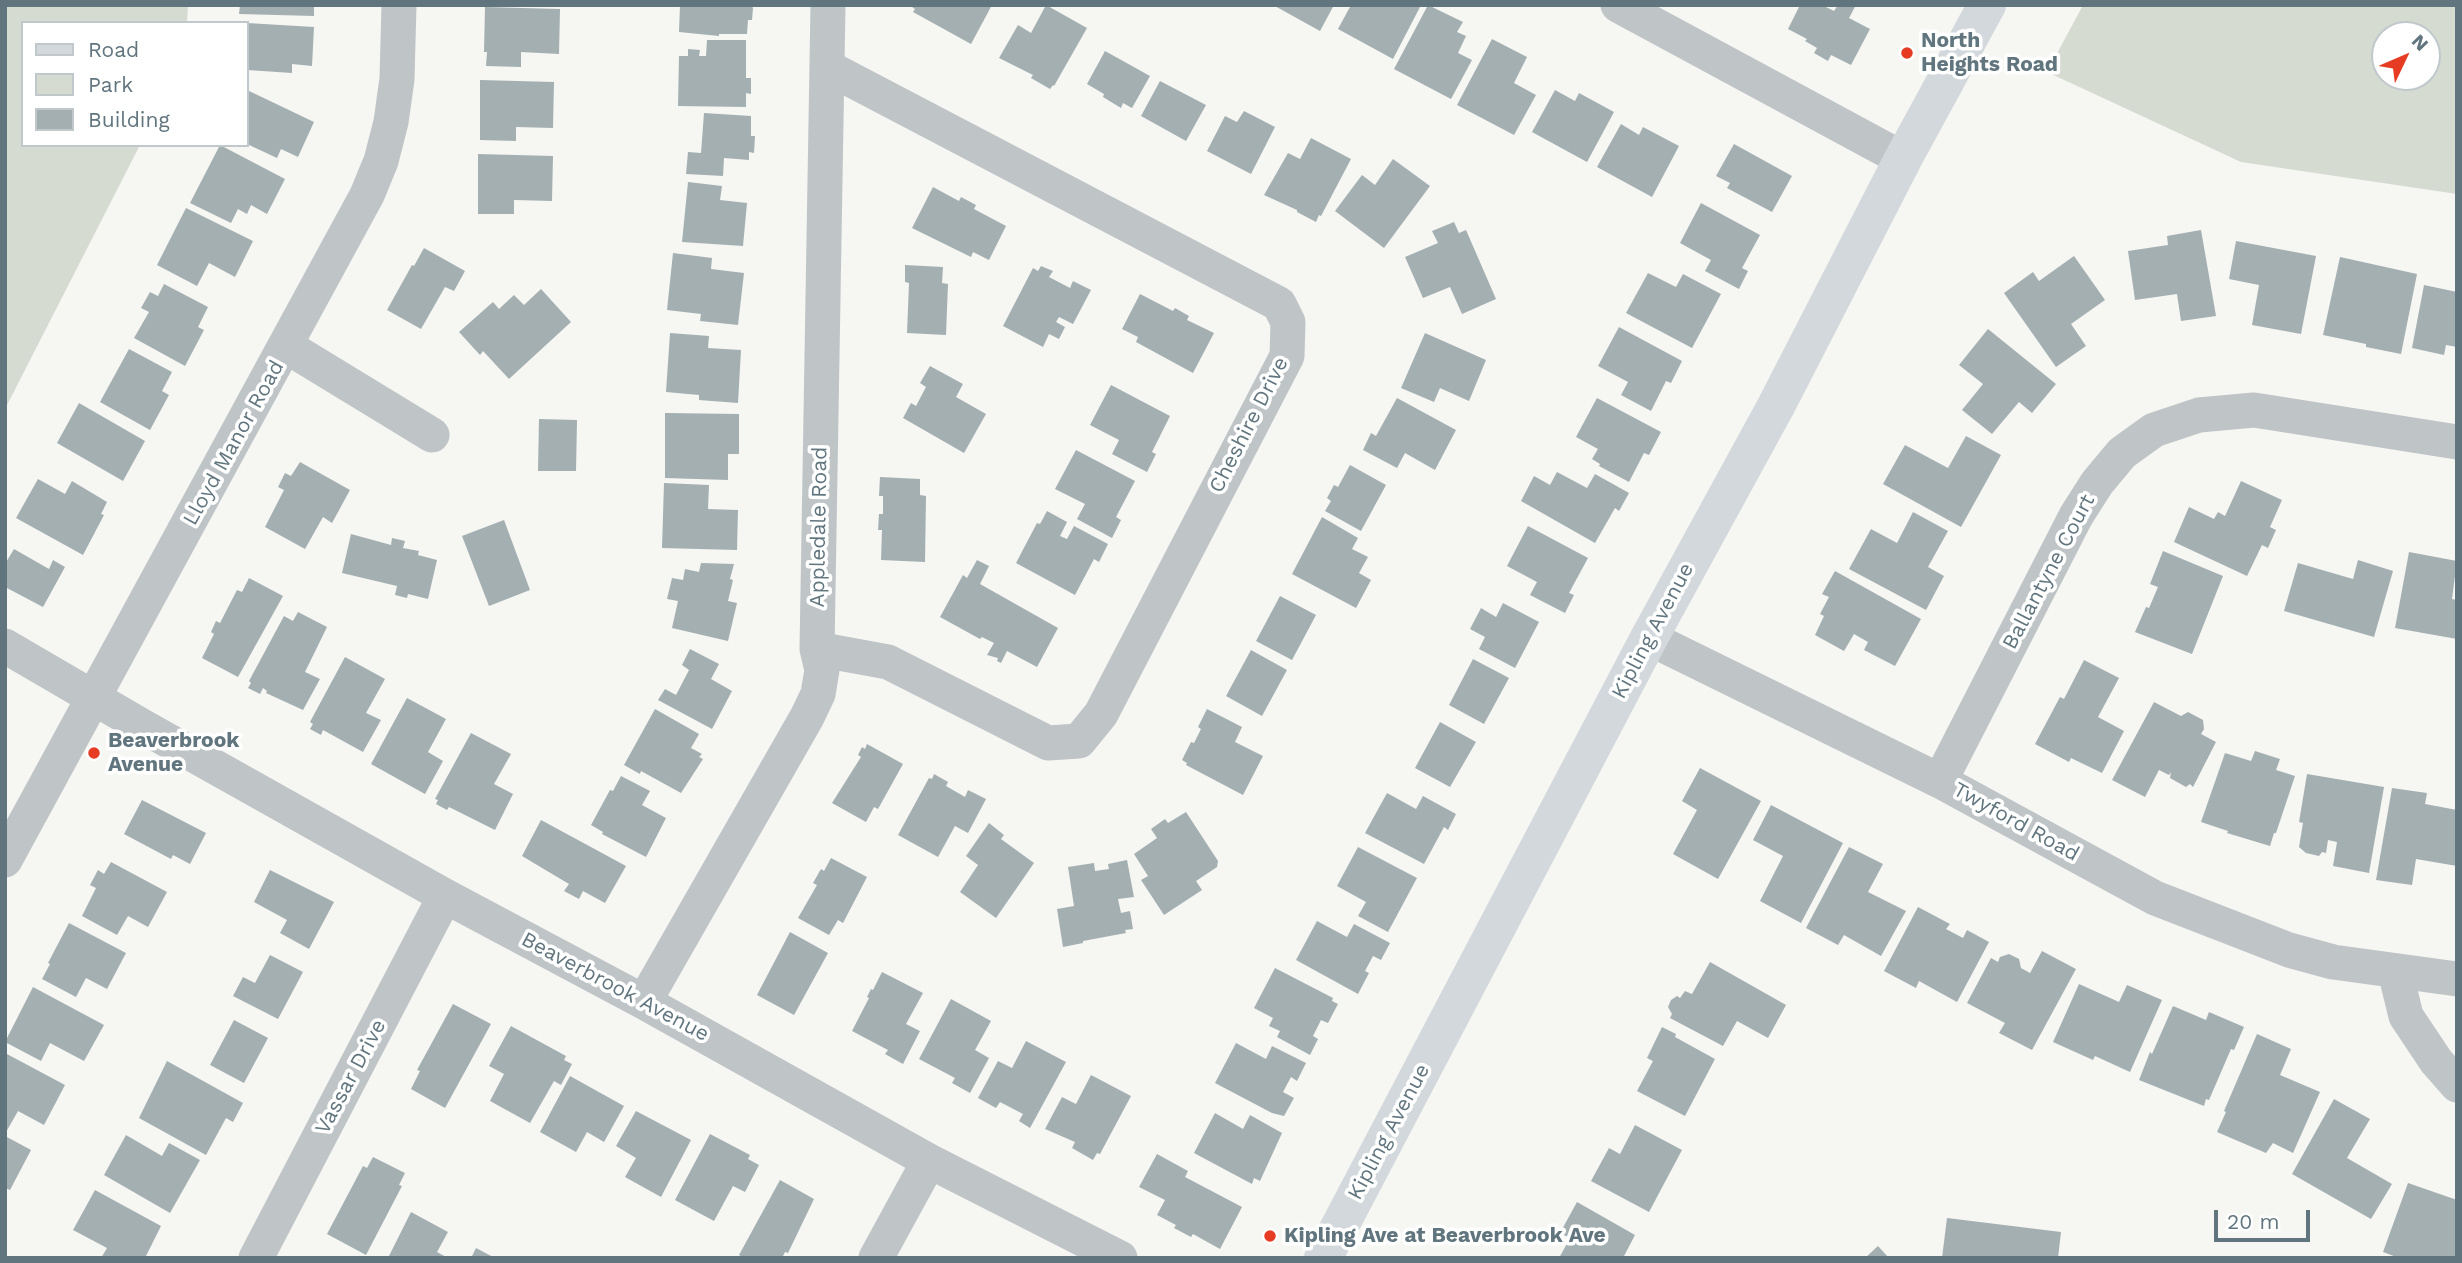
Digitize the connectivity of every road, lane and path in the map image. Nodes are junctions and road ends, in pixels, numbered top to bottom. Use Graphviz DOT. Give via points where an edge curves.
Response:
graph roads {
  1 [pos="399,5"];
  2 [pos="828,5"];
  3 [pos="1618,5"];
  4 [pos="1987,5"];
  5 [pos="827,67"];
  6 [pos="1903,159"];
  7 [pos="286,346"];
  8 [pos="432,435"];
  9 [pos="2457,442"];
  10 [pos="1648,638"];
  11 [pos="5,646"];
  12 [pos="817,649"];
  13 [pos="94,698"];
  14 [pos="1940,781"];
  15 [pos="5,860"];
  16 [pos="445,897"];
  17 [pos="2395,971"];
  18 [pos="2457,979"];
  19 [pos="644,1002"];
  20 [pos="2457,1085"];
  21 [pos="929,1161"];
  22 [pos="256,1258"];
  23 [pos="876,1258"];
  24 [pos="1120,1258"];
  25 [pos="1322,1258"];
  1 -- 7 [label="street, Lloyd Manor Road" via="397,79 381,161"];
  2 -- 5 [label="street, Appledale Road"];
  3 -- 6 [label="street"];
  4 -- 6 [label="main road, Kipling Avenue"];
  5 -- 12 [label="street, Appledale Road"];
  5 -- 12 [label="street, Cheshire Drive" via="1279,304 1288,322 1287,356 1101,714 1079,741 1048,743 888,662"];
  6 -- 10 [label="main road, Kipling Avenue" via="1776,406"];
  7 -- 8 [label="street"];
  7 -- 13 [label="street, Lloyd Manor Road"];
  9 -- 14 [label="street, Ballantyne Court" via="2253,410 2199,415 2154,430 2122,453 2076,516"];
  10 -- 14 [label="street, Twyford Road"];
  10 -- 25 [label="main road, Kipling Avenue"];
  11 -- 13 [label="street, Beaverbrook Avenue"];
  12 -- 19 [label="street, Appledale Road" via="822,670 807,718"];
  13 -- 15 [label="street, Lloyd Manor Road"];
  13 -- 16 [label="street, Beaverbrook Avenue"];
  14 -- 17 [label="street, Twyford Road" via="2155,898 2289,950"];
  16 -- 19 [label="street, Beaverbrook Avenue"];
  16 -- 22 [label="street, Vassar Drive"];
  17 -- 18 [label="street, Twyford Road"];
  17 -- 20 [label="street" via="2406,1016"];
  19 -- 21 [label="street, Beaverbrook Avenue"];
  21 -- 23 [label="street"];
  21 -- 24 [label="street, Beaverbrook Avenue"];
}
